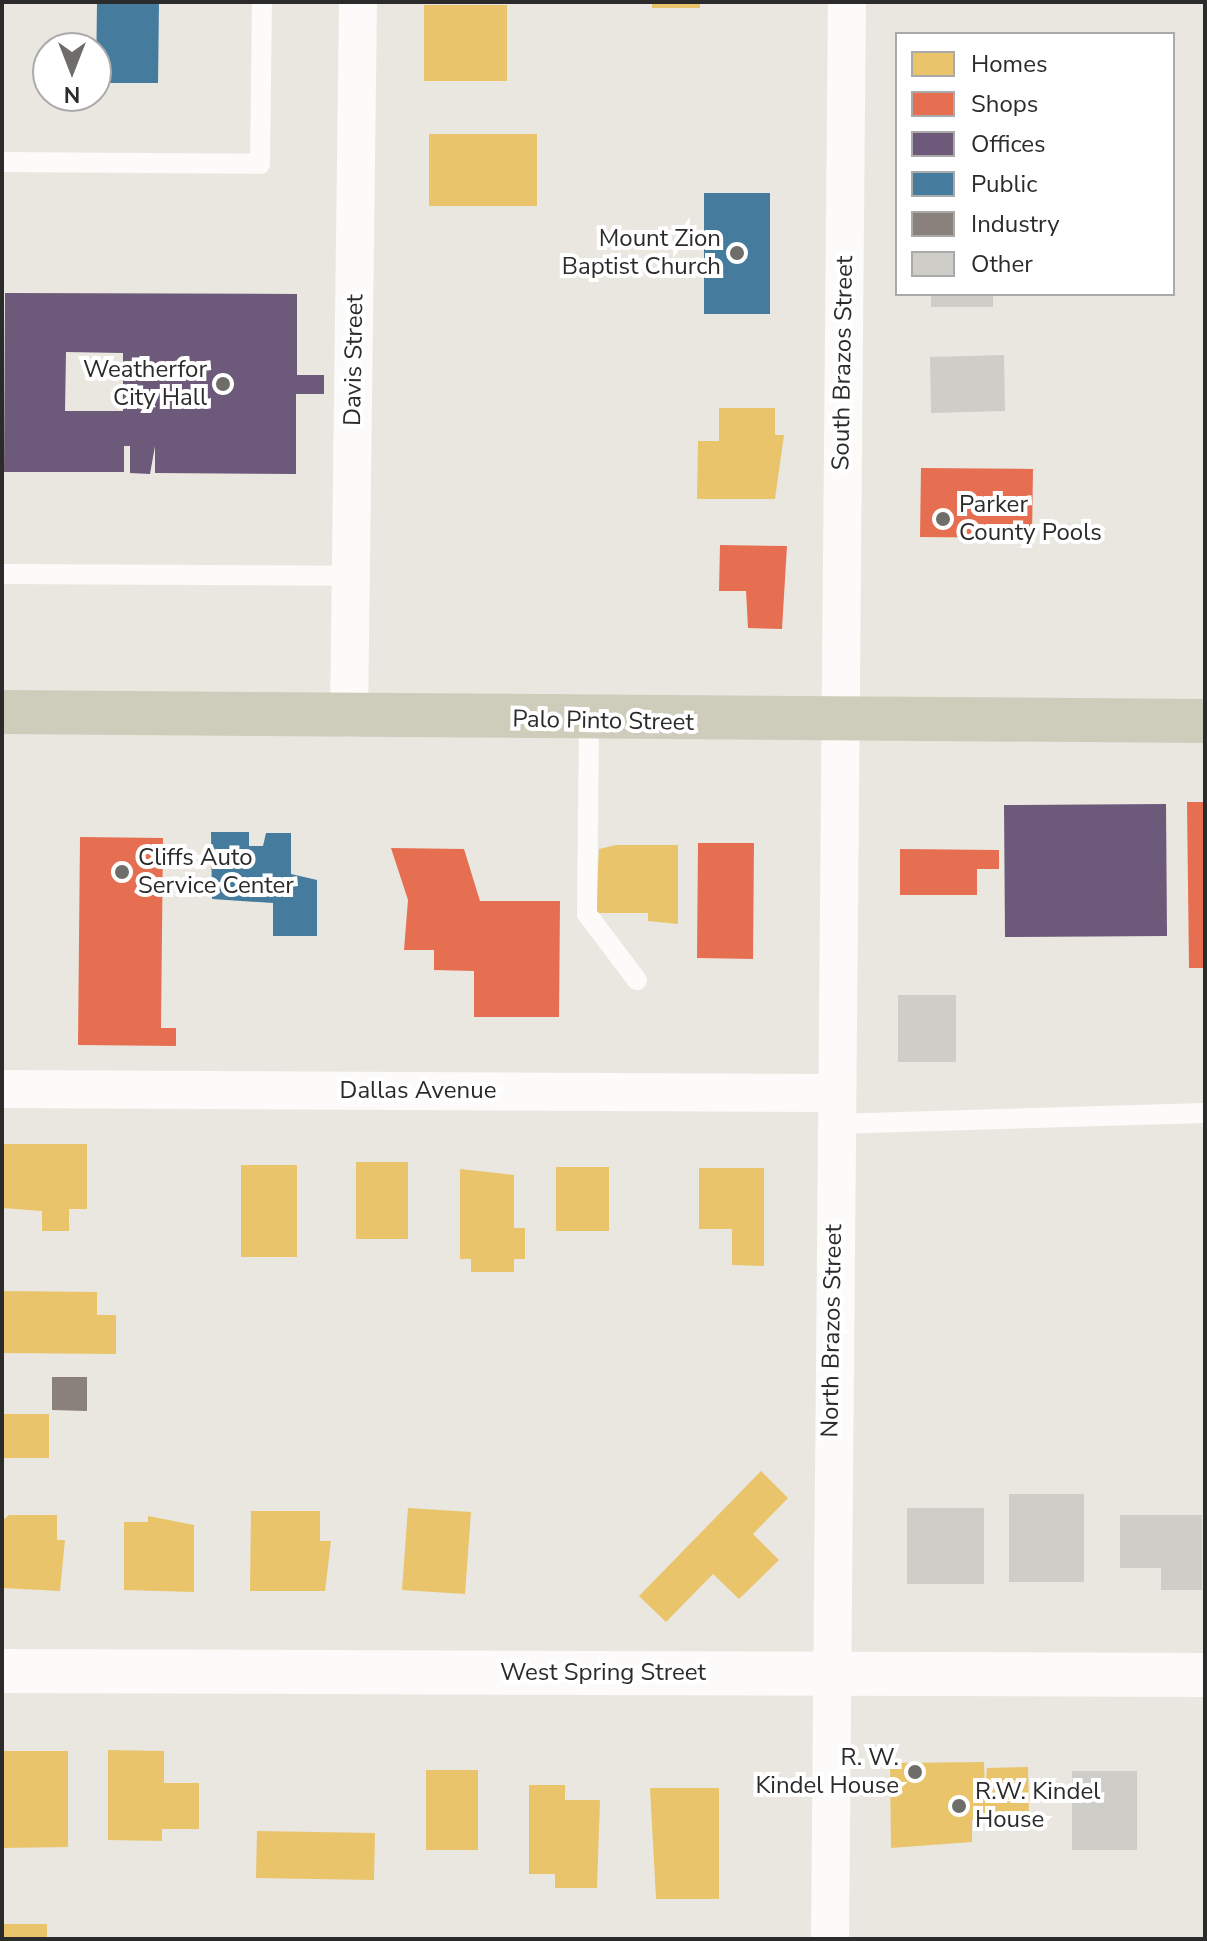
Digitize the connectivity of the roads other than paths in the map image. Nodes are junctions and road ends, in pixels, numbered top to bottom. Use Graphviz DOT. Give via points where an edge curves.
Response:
graph roads {
  1 [pos="262,2"];
  2 [pos="358,2"];
  3 [pos="847,2"];
  4 [pos="2,162"];
  5 [pos="2,574"];
  6 [pos="351,576"];
  7 [pos="2,712"];
  8 [pos="349,718"];
  9 [pos="1205,721"];
  10 [pos="589,722"];
  11 [pos="839,723"];
  12 [pos="637,980"];
  13 [pos="2,1089"];
  14 [pos="834,1108"];
  15 [pos="1205,1113"];
  16 [pos="2,1671"];
  17 [pos="829,1674"];
  18 [pos="1205,1675"];
  19 [pos="830,1939"];
  1 -- 4 [label="lane" via="260,164"];
  2 -- 6 [label="street, Davis Street"];
  3 -- 11 [label="street, South Brazos Street"];
  5 -- 6 [label="lane"];
  6 -- 8 [label="street, Davis Street"];
  7 -- 8 [label="main road, Palo Pinto Street"];
  8 -- 10 [label="main road, Palo Pinto Street"];
  9 -- 11 [label="main road, Palo Pinto Street"];
  10 -- 11 [label="main road, Palo Pinto Street"];
  10 -- 12 [label="lane" via="587,914"];
  11 -- 14 [label="street, North Brazos Street"];
  13 -- 14 [label="street, Dallas Avenue"];
  14 -- 15 [label="lane"];
  14 -- 17 [label="street, North Brazos Street"];
  16 -- 17 [label="street, West Spring Street"];
  17 -- 18 [label="street, West Spring Street"];
  17 -- 19 [label="street, North Brazos Street"];
}
